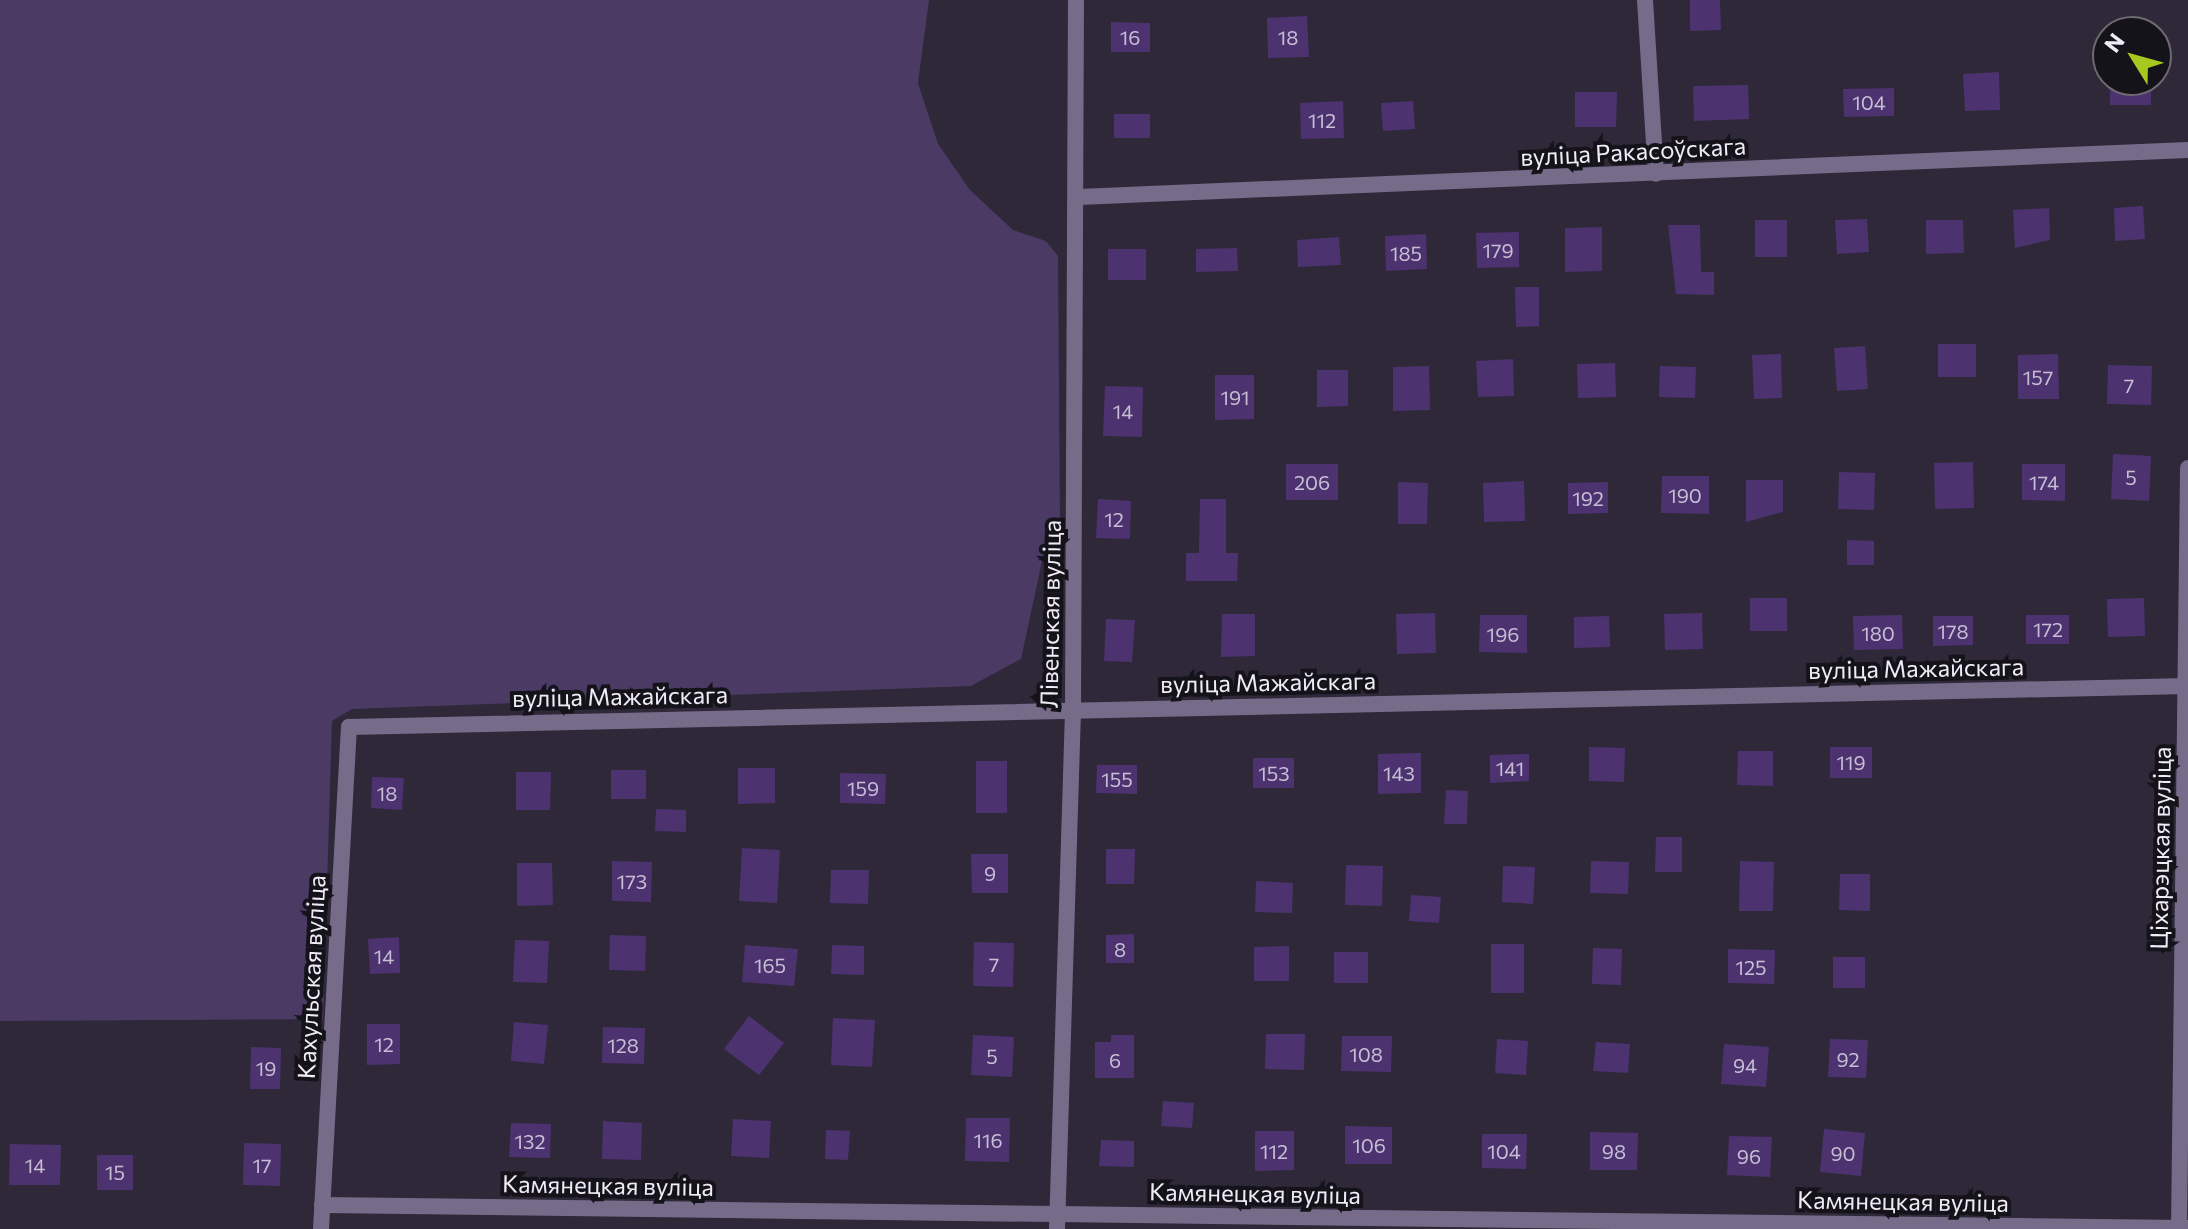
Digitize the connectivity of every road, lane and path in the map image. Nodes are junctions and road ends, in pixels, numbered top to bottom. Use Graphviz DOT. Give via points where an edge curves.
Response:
graph roads {
  1 [pos="1076,0"];
  2 [pos="1645,0"];
  3 [pos="2188,150"];
  4 [pos="1656,174"];
  5 [pos="1079,197"];
  6 [pos="2188,468"];
  7 [pos="2187,686"];
  8 [pos="1073,710"];
  9 [pos="349,727"];
  10 [pos="322,1205"];
  11 [pos="1057,1222"];
  12 [pos="2179,1228"];
  13 [pos="2188,1228"];
  14 [pos="321,1229"];
  1 -- 5 [label="street, Лівенская вуліца"];
  2 -- 4 [label="street"];
  3 -- 4 [label="street, вуліца Ракасоўскага"];
  4 -- 5 [label="street, вуліца Ракасоўскага"];
  5 -- 8 [label="street, Лівенская вуліца"];
  6 -- 7 [label="street, Ціхарэцкая вуліца"];
  7 -- 8 [label="street, вуліца Мажайскага"];
  7 -- 12 [label="street, Ціхарэцкая вуліца"];
  8 -- 9 [label="street, вуліца Мажайскага"];
  8 -- 11 [label="street, Лівенская вуліца"];
  9 -- 10 [label="street, Кахульская вуліца"];
  10 -- 11 [label="street, Камянецкая вуліца"];
  10 -- 14 [label="street, Кахульская вуліца"];
  11 -- 12 [label="street, Камянецкая вуліца"];
  12 -- 13 [label="street, Камянецкая вуліца"];
}
